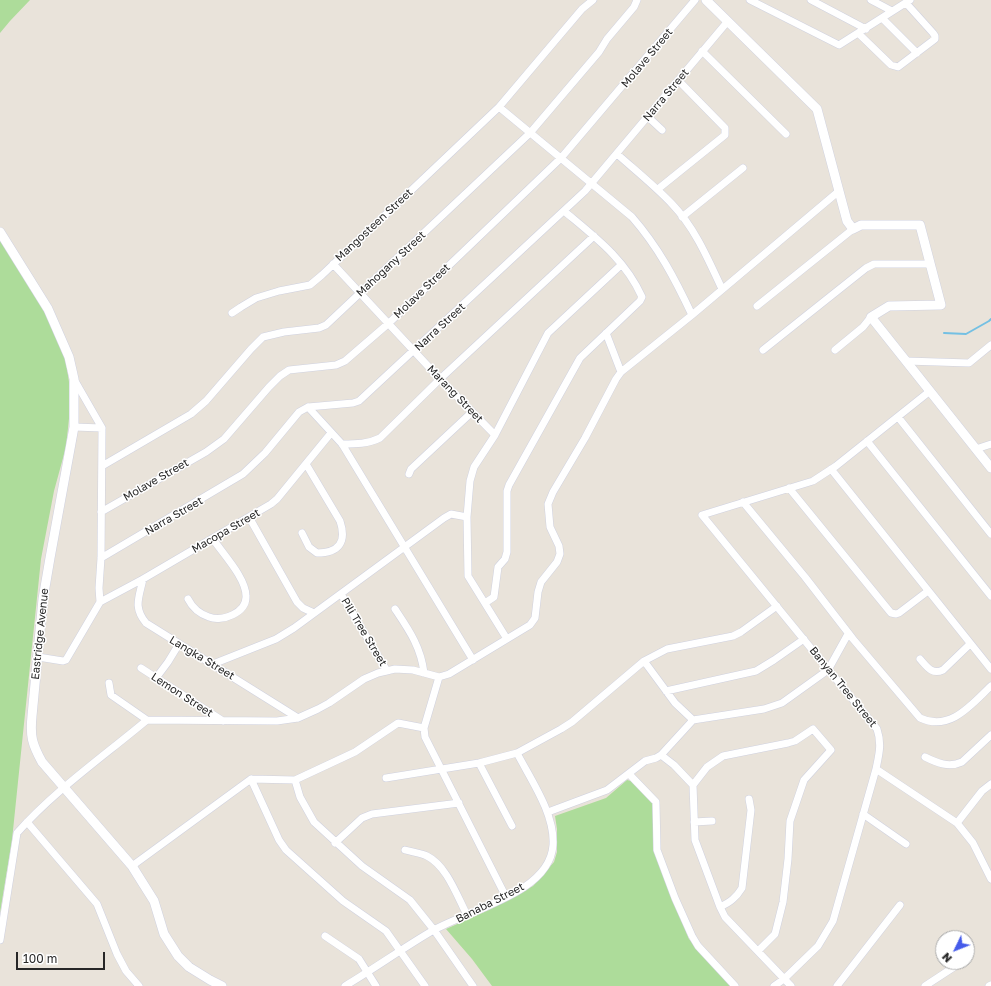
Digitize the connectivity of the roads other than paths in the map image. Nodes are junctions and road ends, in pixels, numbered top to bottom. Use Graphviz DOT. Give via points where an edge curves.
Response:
graph roads {
  1 [pos="593,0"];
  2 [pos="636,0"];
  3 [pos="695,0"];
  4 [pos="706,0"];
  5 [pos="750,0"];
  6 [pos="811,0"];
  7 [pos="871,0"];
  8 [pos="908,1"];
  9 [pos="892,11"];
  10 [pos="882,18"];
  11 [pos="728,21"];
  12 [pos="866,29"];
  13 [pos="858,33"];
  14 [pos="702,51"];
  15 [pos="917,53"];
  16 [pos="678,80"];
  17 [pos="499,107"];
  18 [pos="648,117"];
  19 [pos="662,130"];
  20 [pos="530,133"];
  21 [pos="786,134"];
  22 [pos="617,154"];
  23 [pos="561,158"];
  24 [pos="742,168"];
  25 [pos="592,183"];
  26 [pos="658,189"];
  27 [pos="839,191"];
  28 [pos="564,211"];
  29 [pos="682,216"];
  30 [pos="853,229"];
  31 [pos="0,232"];
  32 [pos="594,236"];
  33 [pos="333,264"];
  34 [pos="622,264"];
  35 [pos="930,264"];
  36 [pos="722,289"];
  37 [pos="360,293"];
  38 [pos="758,306"];
  39 [pos="232,313"];
  40 [pos="692,315"];
  41 [pos="871,317"];
  42 [pos="389,323"];
  43 [pos="606,333"];
  44 [pos="991,345"];
  45 [pos="763,350"];
  46 [pos="835,350"];
  47 [pos="414,351"];
  48 [pos="906,361"];
  49 [pos="621,372"];
  50 [pos="74,379"];
  51 [pos="440,379"];
  52 [pos="930,390"];
  53 [pos="308,407"];
  54 [pos="472,412"];
  55 [pos="898,417"];
  56 [pos="74,427"];
  57 [pos="102,428"];
  58 [pos="331,433"];
  59 [pos="495,435"];
  60 [pos="867,441"];
  61 [pos="342,444"];
  62 [pos="991,444"];
  63 [pos="976,449"];
  64 [pos="306,464"];
  65 [pos="102,466"];
  66 [pos="991,468"];
  67 [pos="831,469"];
  68 [pos="409,474"];
  69 [pos="789,488"];
  70 [pos="743,502"];
  71 [pos="101,512"];
  72 [pos="249,517"];
  73 [pos="467,517"];
  74 [pos="302,533"];
  75 [pos="991,534"];
  76 [pos="212,538"];
  77 [pos="404,547"];
  78 [pos="100,558"];
  79 [pos="143,579"];
  80 [pos="928,591"];
  81 [pos="340,594"];
  82 [pos="991,596"];
  83 [pos="188,599"];
  84 [pos="100,602"];
  85 [pos="485,603"];
  86 [pos="777,606"];
  87 [pos="395,609"];
  88 [pos="314,613"];
  89 [pos="848,634"];
  90 [pos="507,639"];
  91 [pos="804,639"];
  92 [pos="178,644"];
  93 [pos="970,644"];
  94 [pos="38,657"];
  95 [pos="473,660"];
  96 [pos="920,660"];
  97 [pos="644,661"];
  98 [pos="213,664"];
  99 [pos="141,668"];
  100 [pos="991,669"];
  101 [pos="828,670"];
  102 [pos="387,671"];
  103 [pos="424,673"];
  104 [pos="439,677"];
  105 [pos="156,678"];
  106 [pos="109,683"];
  107 [pos="991,686"];
  108 [pos="666,691"];
  109 [pos="298,718"];
  110 [pos="147,720"];
  111 [pos="693,720"];
  112 [pos="223,721"];
  113 [pos="424,728"];
  114 [pos="991,735"];
  115 [pos="517,753"];
  116 [pos="661,755"];
  117 [pos="925,757"];
  118 [pos="479,762"];
  119 [pos="440,768"];
  120 [pos="876,769"];
  121 [pos="629,774"];
  122 [pos="386,778"];
  123 [pos="251,779"];
  124 [pos="295,780"];
  125 [pos="991,784"];
  126 [pos="693,785"];
  127 [pos="64,788"];
  128 [pos="749,799"];
  129 [pos="459,803"];
  130 [pos="548,812"];
  131 [pos="863,814"];
  132 [pos="712,821"];
  133 [pos="27,822"];
  134 [pos="694,822"];
  135 [pos="957,823"];
  136 [pos="512,826"];
  137 [pos="335,843"];
  138 [pos="906,844"];
  139 [pos="406,850"];
  140 [pos="132,866"];
  141 [pos="991,879"];
  142 [pos="506,897"];
  143 [pos="900,905"];
  144 [pos="720,907"];
  145 [pos="467,915"];
  146 [pos="434,930"];
  147 [pos="325,936"];
  148 [pos="0,940"];
  149 [pos="401,951"];
  150 [pos="758,951"];
  151 [pos="949,970"];
  152 [pos="368,972"];
  153 [pos="784,979"];
  154 [pos="139,986"];
  155 [pos="222,986"];
  156 [pos="345,986"];
  157 [pos="376,986"];
  158 [pos="425,986"];
  159 [pos="473,986"];
  160 [pos="735,986"];
  161 [pos="774,986"];
  162 [pos="791,986"];
  163 [pos="837,986"];
  164 [pos="925,986"];
  1 -- 17 [label="street, Mangosteen Street" via="582,9"];
  2 -- 20 [label="street, Mahogany Street" via="634,7 599,52"];
  3 -- 23 [label="street, Molave Street"];
  4 -- 11 [label="street"];
  5 -- 13 [label="street" via="839,45"];
  6 -- 12 [label="street"];
  7 -- 9 [label="street"];
  8 -- 9 [label="street"];
  8 -- 15 [label="street" via="935,36 935,39"];
  9 -- 10 [label="street"];
  10 -- 12 [label="street"];
  10 -- 15 [label="street"];
  11 -- 14 [label="street, Narra Street"];
  11 -- 27 [label="street" via="817,109"];
  12 -- 13 [label="street"];
  13 -- 15 [label="street" via="894,66 898,67"];
  14 -- 16 [label="street, Narra Street"];
  14 -- 21 [label="street"];
  16 -- 18 [label="street, Narra Street"];
  16 -- 26 [label="street" via="725,128 725,135"];
  17 -- 20 [label="street"];
  17 -- 33 [label="street, Mangosteen Street"];
  18 -- 19 [label="street"];
  18 -- 22 [label="street, Narra Street"];
  20 -- 23 [label="street"];
  20 -- 37 [label="street, Mahogany Street"];
  22 -- 25 [label="street, Narra Street"];
  22 -- 26 [label="street"];
  23 -- 25 [label="street"];
  23 -- 42 [label="street, Molave Street"];
  24 -- 29 [label="street"];
  25 -- 28 [label="street, Narra Street"];
  25 -- 40 [label="street" via="632,217 647,234 671,272"];
  26 -- 29 [label="street"];
  27 -- 30 [label="street" via="847,220"];
  27 -- 36 [label="street"];
  28 -- 32 [label="street"];
  28 -- 47 [label="street, Narra Street"];
  29 -- 36 [label="street" via="703,247"];
  30 -- 35 [label="street" via="861,225 920,225"];
  30 -- 38 [label="street"];
  31 -- 50 [label="street, Eastridge Avenue" via="48,309 69,357"];
  32 -- 34 [label="street"];
  32 -- 51 [label="street"];
  33 -- 37 [label="street, Marang Street"];
  33 -- 39 [label="street, Mangosteen Street" via="310,285 256,298"];
  34 -- 43 [label="street" via="642,297"];
  34 -- 59 [label="street" via="548,333"];
  35 -- 41 [label="street" via="940,305 888,306"];
  35 -- 45 [label="street" via="874,264 866,268"];
  36 -- 40 [label="street"];
  37 -- 42 [label="street, Marang Street"];
  37 -- 65 [label="street, Mahogany Street" via="326,325 263,337 206,401 191,414"];
  40 -- 49 [label="street"];
  41 -- 46 [label="street"];
  41 -- 48 [label="street"];
  42 -- 47 [label="street, Marang Street"];
  42 -- 71 [label="street, Molave Street" via="345,361 336,365 289,370 269,387 224,438 206,452"];
  43 -- 49 [label="street"];
  43 -- 85 [label="street" via="580,358 509,485 508,552 498,567 494,597"];
  44 -- 48 [label="street" via="969,362"];
  47 -- 51 [label="street, Marang Street"];
  47 -- 53 [label="street, Narra Street" via="359,401"];
  48 -- 52 [label="street"];
  49 -- 90 [label="street" via="548,504 550,527 560,554 557,562 541,582 535,618 530,625"];
  50 -- 56 [label="street, Eastridge Avenue"];
  50 -- 57 [label="street"];
  51 -- 54 [label="street, Marang Street"];
  51 -- 61 [label="street" via="380,438 372,442"];
  52 -- 55 [label="street"];
  52 -- 63 [label="street"];
  53 -- 58 [label="street"];
  53 -- 78 [label="street, Narra Street" via="298,412 265,453 243,474"];
  54 -- 59 [label="street, Marang Street"];
  54 -- 68 [label="street" via="411,469"];
  55 -- 60 [label="street"];
  55 -- 75 [label="street"];
  56 -- 57 [label="street"];
  56 -- 94 [label="street, Eastridge Avenue" via="43,599"];
  57 -- 65 [label="street"];
  58 -- 61 [label="street"];
  58 -- 64 [label="street, Macopa Street"];
  59 -- 73 [label="street" via="474,467 470,481"];
  60 -- 67 [label="street"];
  60 -- 82 [label="street"];
  61 -- 77 [label="street"];
  62 -- 63 [label="street"];
  63 -- 66 [label="street"];
  64 -- 72 [label="street, Macopa Street" via="277,499"];
  64 -- 74 [label="street" via="340,521 343,539 328,553 317,553 309,547"];
  65 -- 71 [label="street"];
  67 -- 69 [label="street" via="814,481"];
  67 -- 80 [label="street"];
  69 -- 70 [label="street"];
  69 -- 80 [label="street" via="891,613 899,613"];
  70 -- 86 [label="street, Banyan Tree Street" via="702,515"];
  70 -- 89 [label="street" via="805,576"];
  71 -- 78 [label="street"];
  72 -- 76 [label="street, Macopa Street"];
  72 -- 88 [label="street" via="297,602"];
  73 -- 77 [label="street" via="451,514"];
  73 -- 85 [label="street" via="468,576"];
  76 -- 79 [label="street, Macopa Street"];
  76 -- 83 [label="street" via="242,580 247,597 243,607 234,614 221,618 209,617 192,606"];
  77 -- 81 [label="street"];
  77 -- 95 [label="street"];
  78 -- 84 [label="street"];
  79 -- 84 [label="street, Macopa Street"];
  79 -- 92 [label="street, Langka Street" via="138,607 140,615 146,623"];
  80 -- 93 [label="street"];
  81 -- 88 [label="street"];
  81 -- 102 [label="street, Pili Tree Street"];
  84 -- 94 [label="street" via="66,660"];
  85 -- 90 [label="street"];
  86 -- 91 [label="street, Banyan Tree Street"];
  86 -- 97 [label="street" via="733,636 667,649"];
  87 -- 103 [label="street" via="416,642"];
  88 -- 98 [label="street" via="276,638"];
  89 -- 101 [label="street"];
  89 -- 107 [label="street" via="914,713 925,720 946,721 960,715"];
  90 -- 95 [label="street"];
  91 -- 101 [label="street, Banyan Tree Street"];
  91 -- 108 [label="street" via="756,671"];
  92 -- 98 [label="street, Langka Street"];
  92 -- 105 [label="street"];
  93 -- 96 [label="street" via="938,672 931,670"];
  93 -- 100 [label="street"];
  94 -- 127 [label="street, Eastridge Avenue" via="31,732 34,747 42,762"];
  95 -- 104 [label="street"];
  97 -- 108 [label="street"];
  97 -- 115 [label="street" via="561,730"];
  98 -- 109 [label="street, Langka Street"];
  99 -- 105 [label="street, Lemon Street"];
  101 -- 111 [label="street" via="782,702 764,709"];
  101 -- 120 [label="street, Banyan Tree Street" via="877,729 881,745"];
  102 -- 103 [label="street" via="395,669"];
  102 -- 109 [label="street" via="364,679 329,703"];
  103 -- 104 [label="street"];
  104 -- 113 [label="street"];
  105 -- 112 [label="street, Lemon Street"];
  106 -- 110 [label="street" via="111,695"];
  108 -- 111 [label="street"];
  109 -- 112 [label="street" via="277,721"];
  110 -- 112 [label="street"];
  110 -- 127 [label="street"];
  111 -- 116 [label="street"];
  113 -- 119 [label="street" via="425,738"];
  113 -- 124 [label="street" via="398,723 355,752"];
  114 -- 117 [label="street" via="958,764 937,763"];
  115 -- 118 [label="street"];
  115 -- 130 [label="street, Banaba Street"];
  116 -- 121 [label="street" via="645,761"];
  116 -- 126 [label="street"];
  118 -- 119 [label="street"];
  118 -- 136 [label="street"];
  119 -- 122 [label="street"];
  119 -- 129 [label="street"];
  120 -- 131 [label="street, Banyan Tree Street"];
  120 -- 135 [label="street"];
  121 -- 130 [label="street" via="607,790"];
  121 -- 160 [label="street" via="656,802 657,850 692,936"];
  123 -- 124 [label="street"];
  123 -- 140 [label="street"];
  123 -- 149 [label="street" via="286,850 343,901 386,931"];
  124 -- 137 [label="street" via="300,797 314,822"];
  125 -- 135 [label="street" via="982,791"];
  126 -- 134 [label="street"];
  126 -- 150 [label="street" via="707,767 723,756 795,741 813,729 831,750 804,780 790,821 783,902 775,934"];
  127 -- 133 [label="street"];
  127 -- 140 [label="street, Eastridge Avenue"];
  128 -- 144 [label="street" via="751,810 742,888 738,896"];
  129 -- 137 [label="street" via="372,814 362,818"];
  129 -- 142 [label="street"];
  130 -- 142 [label="street, Banaba Street" via="553,829 553,846 548,863 538,876"];
  131 -- 138 [label="street"];
  131 -- 153 [label="street, Banyan Tree Street" via="833,921 818,946"];
  132 -- 134 [label="street"];
  133 -- 148 [label="street" via="17,833"];
  133 -- 154 [label="street" via="97,904 117,954 126,971"];
  134 -- 144 [label="street" via="694,840"];
  135 -- 141 [label="street" via="973,843"];
  137 -- 146 [label="street" via="410,900"];
  139 -- 145 [label="street" via="426,855 437,862 445,872"];
  140 -- 155 [label="street, Eastridge Avenue" via="154,901 164,934 178,956 189,967"];
  142 -- 145 [label="street, Banaba Street"];
  143 -- 163 [label="street"];
  144 -- 150 [label="street" via="725,917"];
  145 -- 146 [label="street, Banaba Street"];
  146 -- 149 [label="street, Banaba Street"];
  146 -- 159 [label="street"];
  147 -- 152 [label="street" via="359,959"];
  149 -- 152 [label="street, Banaba Street"];
  149 -- 158 [label="street"];
  150 -- 153 [label="street"];
  151 -- 164 [label="street"];
  152 -- 156 [label="street, Banaba Street"];
  152 -- 157 [label="street"];
  153 -- 161 [label="street, Banyan Tree Street"];
  153 -- 162 [label="street"];
}
